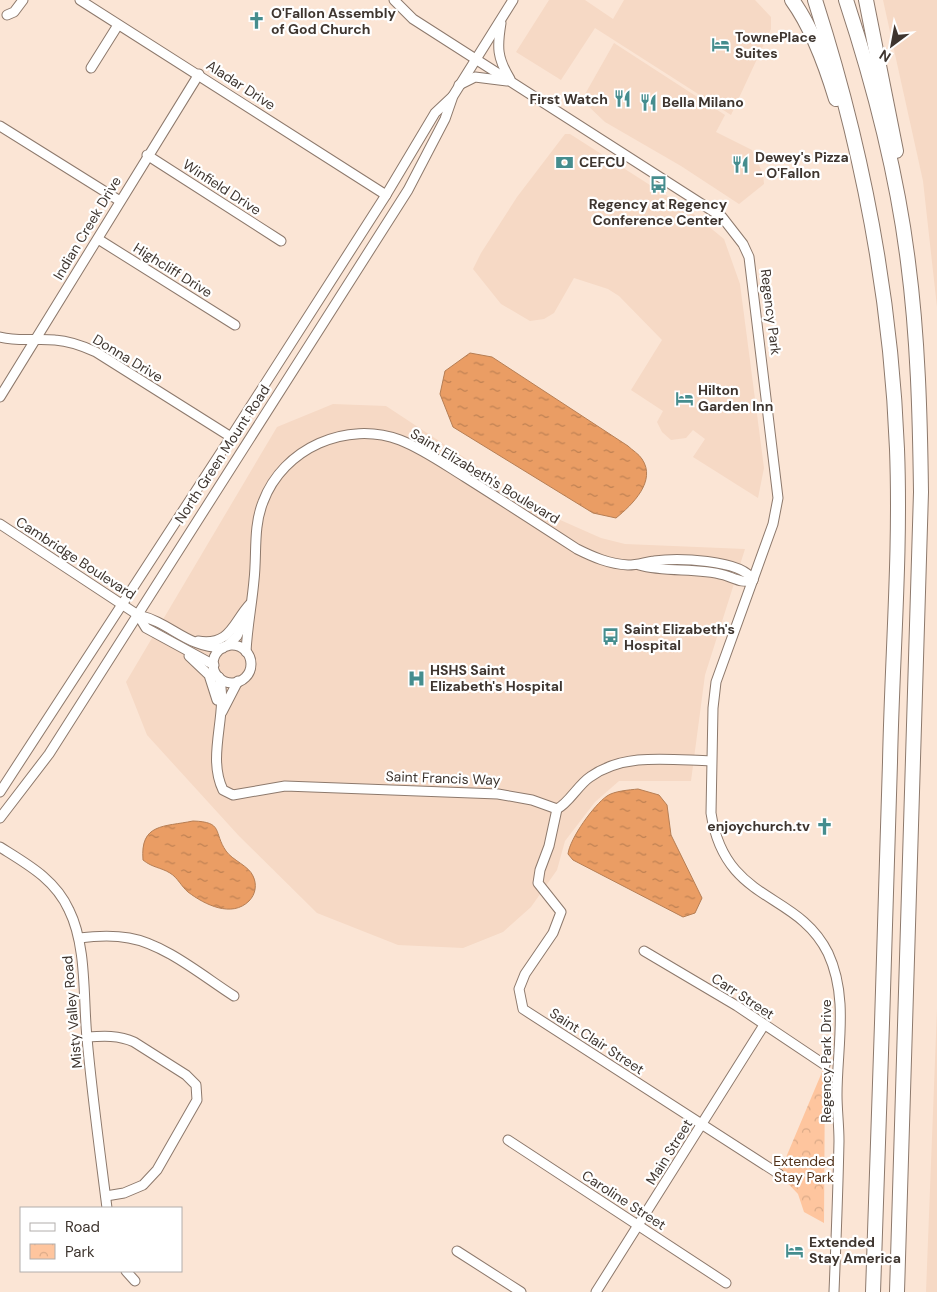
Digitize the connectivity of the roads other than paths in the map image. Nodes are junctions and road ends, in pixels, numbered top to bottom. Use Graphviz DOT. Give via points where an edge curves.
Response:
graph roads {
  1 [pos="23,0"];
  2 [pos="80,0"];
  3 [pos="394,0"];
  4 [pos="513,0"];
  5 [pos="792,0"];
  6 [pos="815,0"];
  7 [pos="846,0"];
  8 [pos="866,0"];
  9 [pos="7,15"];
  10 [pos="502,18"];
  11 [pos="118,26"];
  12 [pos="476,59"];
  13 [pos="91,68"];
  14 [pos="199,74"];
  15 [pos="512,82"];
  16 [pos="459,85"];
  17 [pos="452,96"];
  18 [pos="0,126"];
  19 [pos="147,155"];
  20 [pos="386,195"];
  21 [pos="120,201"];
  22 [pos="868,203"];
  23 [pos="98,239"];
  24 [pos="282,241"];
  25 [pos="908,260"];
  26 [pos="234,325"];
  27 [pos="0,337"];
  28 [pos="34,341"];
  29 [pos="0,397"];
  30 [pos="231,438"];
  31 [pos="0,524"];
  32 [pos="753,580"];
  33 [pos="123,605"];
  34 [pos="250,608"];
  35 [pos="138,615"];
  36 [pos="187,640"];
  37 [pos="225,647"];
  38 [pos="184,650"];
  39 [pos="246,652"];
  40 [pos="214,665"];
  41 [pos="219,677"];
  42 [pos="238,682"];
  43 [pos="222,713"];
  44 [pos="220,724"];
  45 [pos="711,761"];
  46 [pos="0,792"];
  47 [pos="557,809"];
  48 [pos="0,818"];
  49 [pos="0,847"];
  50 [pos="79,938"];
  51 [pos="644,951"];
  52 [pos="234,996"];
  53 [pos="764,1025"];
  54 [pos="87,1038"];
  55 [pos="824,1065"];
  56 [pos="702,1124"];
  57 [pos="508,1140"];
  58 [pos="779,1174"];
  59 [pos="106,1196"];
  60 [pos="107,1207"];
  61 [pos="638,1226"];
  62 [pos="457,1251"];
  63 [pos="127,1272"];
  64 [pos="135,1281"];
  65 [pos="726,1283"];
  66 [pos="521,1292"];
  67 [pos="596,1292"];
  68 [pos="834,1292"];
  69 [pos="873,1292"];
  70 [pos="897,1292"];
  1 -- 9 [label="street" via="14,12"];
  2 -- 11 [label="street, Aladar Drive"];
  3 -- 12 [label="street, Regency Park" via="413,20"];
  4 -- 10 [label="street, North Green Mount Road"];
  5 -- 22 [label="highway" via="828,72 859,185"];
  6 -- 22 [label="highway" via="840,79"];
  7 -- 25 [label="highway" via="881,120"];
  8 -- 25 [label="highway" via="893,128 910,238"];
  10 -- 12 [label="street, North Green Mount Road"];
  10 -- 15 [label="street" via="498,54"];
  11 -- 13 [label="street"];
  11 -- 14 [label="street, Aladar Drive"];
  12 -- 15 [label="street, Regency Park"];
  12 -- 16 [label="street, North Green Mount Road"];
  14 -- 19 [label="street, Indian Creek Drive"];
  14 -- 20 [label="street, Aladar Drive"];
  15 -- 16 [label="street" via="475,77"];
  15 -- 32 [label="street, Regency Park" via="708,206 722,217 743,244 752,271 778,484 776,516"];
  16 -- 17 [label="street, North Green Mount Road"];
  17 -- 20 [label="street, North Green Mount Road" via="434,113"];
  17 -- 35 [label="street, North Green Mount Road" via="445,119 408,190"];
  18 -- 21 [label="street"];
  19 -- 21 [label="street, Indian Creek Drive"];
  19 -- 24 [label="street, Winfield Drive"];
  20 -- 30 [label="street, North Green Mount Road"];
  21 -- 23 [label="street, Indian Creek Drive"];
  22 -- 69 [label="highway" via="890,341 897,452"];
  23 -- 26 [label="street, Highcliff Drive"];
  23 -- 28 [label="street, Indian Creek Drive"];
  25 -- 70 [label="highway" via="918,378 921,492"];
  27 -- 28 [label="street, Donna Drive"];
  28 -- 29 [label="street, Indian Creek Drive"];
  28 -- 30 [label="street, Donna Drive" via="68,342 96,352"];
  30 -- 33 [label="street, North Green Mount Road"];
  31 -- 33 [label="street, Cambridge Boulevard"];
  32 -- 34 [label="street, Saint Elizabeth's Boulevard" via="750,575 734,568 708,562 653,560 639,565 617,564 591,556 412,445 384,435 358,433 329,439 303,452 271,486 258,519"];
  32 -- 45 [label="street, Regency Park" via="716,682"];
  33 -- 35 [label="street, Cambridge Boulevard"];
  33 -- 46 [label="street, North Green Mount Road"];
  34 -- 36 [label="street" via="225,636 208,642"];
  34 -- 37 [label="street, Saint Elizabeth's Boulevard" via="237,636"];
  34 -- 39 [label="street, Saint Elizabeth's Boulevard"];
  35 -- 36 [label="street" via="152,618"];
  35 -- 38 [label="street" via="146,628"];
  35 -- 48 [label="street, North Green Mount Road" via="48,754"];
  36 -- 37 [label="street" via="205,647"];
  37 -- 39 [label="street" via="236,646"];
  37 -- 40 [label="street, Saint Elizabeth's Boulevard" via="217,654"];
  38 -- 40 [label="street"];
  38 -- 44 [label="street, Saint Francis Way" via="210,675 216,690 216,714"];
  39 -- 42 [label="street, Saint Elizabeth's Boulevard" via="250,671"];
  40 -- 41 [label="street"];
  41 -- 42 [label="street"];
  41 -- 43 [label="street, Saint Francis Way"];
  42 -- 43 [label="street, Saint Francis Way"];
  43 -- 44 [label="street, Saint Francis Way"];
  44 -- 47 [label="street, Saint Francis Way" via="219,777 223,790 233,795 285,786 498,794 532,800"];
  45 -- 47 [label="street" via="637,760 613,765 591,776"];
  45 -- 68 [label="street, Regency Park Drive" via="713,829 731,867 815,935 827,952 838,982 841,1001"];
  47 -- 56 [label="street, Saint Clair Street" via="538,883 561,912 519,989 523,1009"];
  49 -- 50 [label="street, Misty Valley Road" via="54,886 70,910"];
  50 -- 52 [label="street" via="130,938 159,948"];
  50 -- 54 [label="street, Misty Valley Road"];
  51 -- 53 [label="street, Carr Street"];
  53 -- 55 [label="street, Carr Street"];
  53 -- 56 [label="street, Main Street"];
  54 -- 59 [label="street, Misty Valley Road"];
  54 -- 59 [label="street" via="125,1038 186,1074 196,1085 197,1100 157,1170 143,1185"];
  56 -- 58 [label="street, Saint Clair Street"];
  56 -- 61 [label="street, Main Street"];
  57 -- 61 [label="street, Caroline Street"];
  59 -- 60 [label="street, Misty Valley Road"];
  61 -- 65 [label="street, Caroline Street"];
  61 -- 67 [label="street, Main Street"];
  62 -- 66 [label="street"];
  63 -- 64 [label="street"];
}
